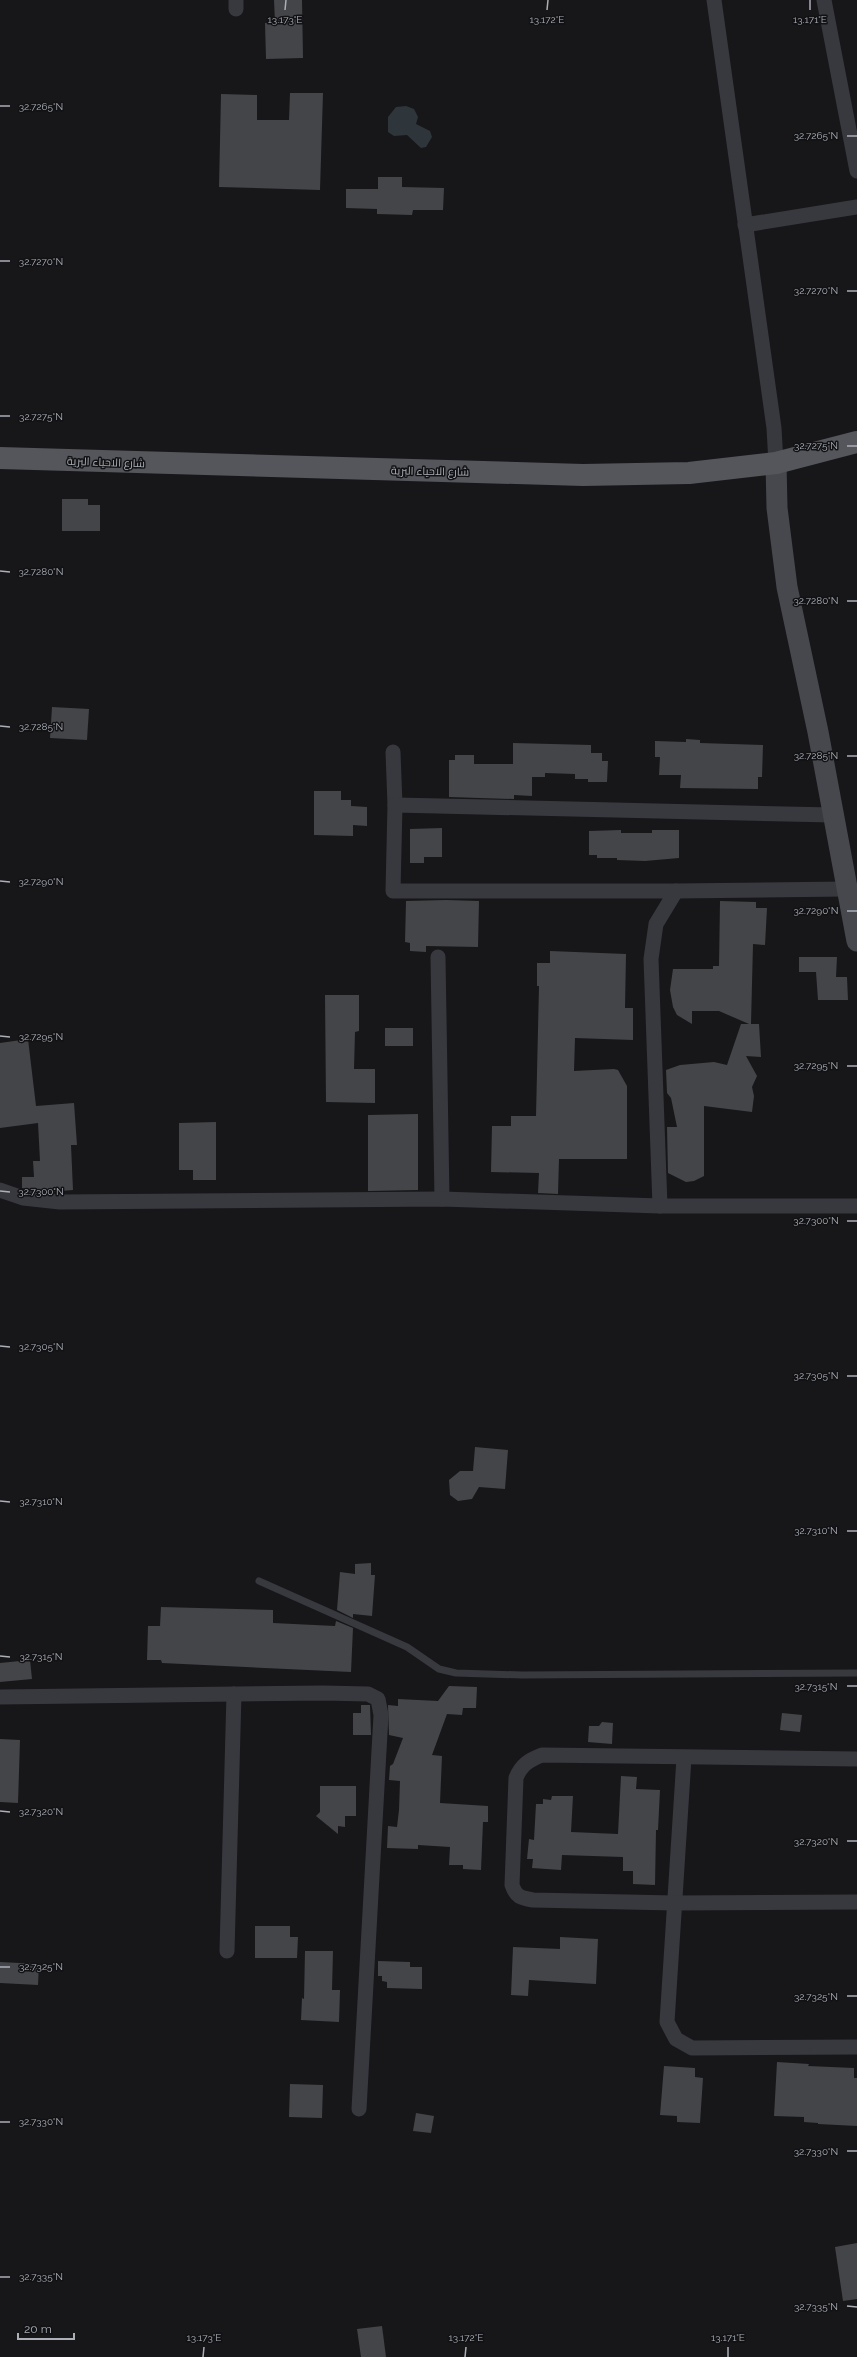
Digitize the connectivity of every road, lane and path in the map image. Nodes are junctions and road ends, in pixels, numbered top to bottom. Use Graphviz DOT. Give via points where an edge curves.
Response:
graph roads {
  1 [pos="714,0"];
  2 [pos="824,0"];
  3 [pos="857,171"];
  4 [pos="857,207"];
  5 [pos="745,225"];
  6 [pos="857,442"];
  7 [pos="0,458"];
  8 [pos="776,463"];
  9 [pos="393,752"];
  10 [pos="395,805"];
  11 [pos="833,815"];
  12 [pos="846,889"];
  13 [pos="676,891"];
  14 [pos="857,941"];
  15 [pos="438,957"];
  16 [pos="0,1190"];
  17 [pos="442,1199"];
  18 [pos="660,1206"];
  19 [pos="857,1206"];
  20 [pos="259,1580"];
  21 [pos="857,1672"];
  22 [pos="234,1694"];
  23 [pos="0,1697"];
  24 [pos="684,1758"];
  25 [pos="857,1759"];
  26 [pos="857,1902"];
  27 [pos="674,1903"];
  28 [pos="227,1951"];
  29 [pos="857,2047"];
  30 [pos="359,2109"];
  1 -- 5 [label="street"];
  2 -- 3 [label="street"];
  4 -- 5 [label="street"];
  5 -- 8 [label="street" via="774,428"];
  6 -- 8 [label="main road, شارع الاحياء البرية"];
  7 -- 8 [label="main road, شارع الاحياء البرية" via="583,475 689,473"];
  8 -- 11 [label="street" via="777,508 787,587"];
  9 -- 10 [label="street"];
  10 -- 11 [label="street"];
  10 -- 13 [label="street" via="393,891"];
  11 -- 12 [label="street"];
  12 -- 13 [label="street"];
  12 -- 14 [label="street"];
  13 -- 18 [label="street" via="656,924 651,959"];
  15 -- 17 [label="street"];
  16 -- 17 [label="street" via="23,1198 60,1202"];
  17 -- 18 [label="street"];
  18 -- 19 [label="street"];
  20 -- 21 [label="lane" via="407,1647 439,1669 456,1673 522,1675"];
  22 -- 23 [label="street"];
  22 -- 28 [label="street"];
  22 -- 30 [label="street" via="368,1694 378,1699 381,1721"];
  24 -- 25 [label="street"];
  24 -- 27 [label="street"];
  24 -- 27 [label="street" via="542,1755 519,1769 516,1778 512,1886 516,1895 532,1900"];
  26 -- 27 [label="street"];
  27 -- 29 [label="street" via="667,2022 676,2039 692,2048"];
}
